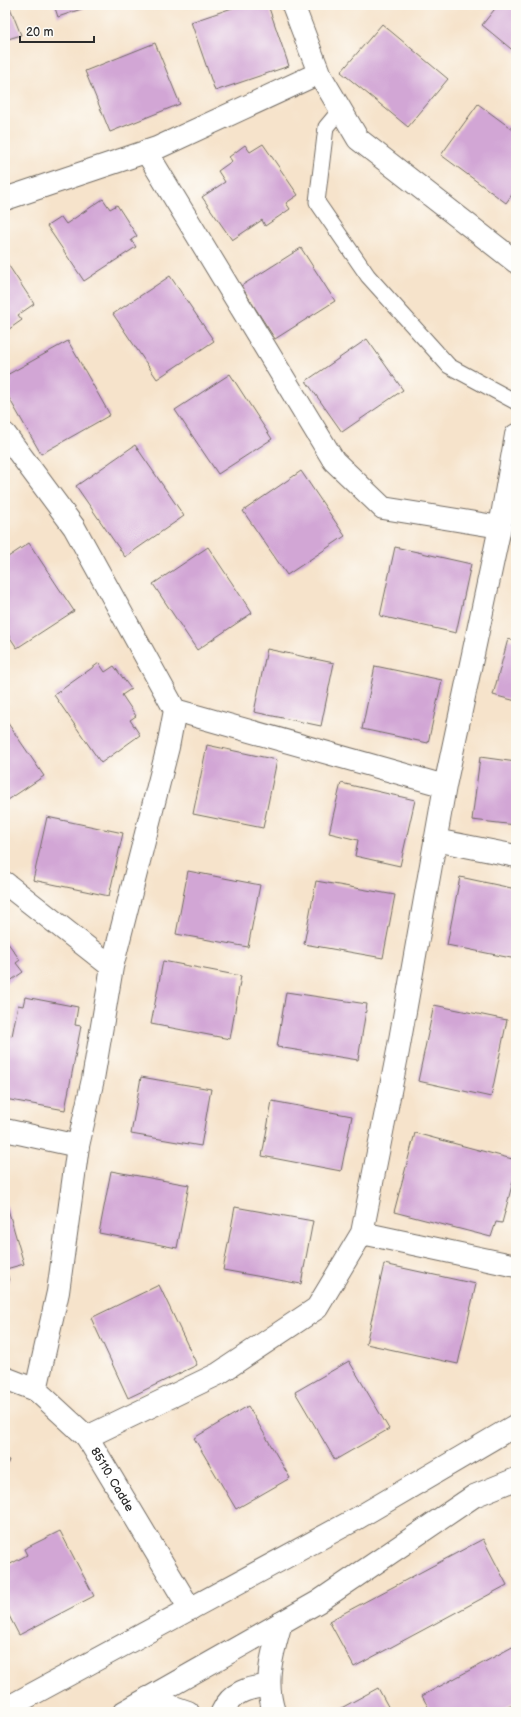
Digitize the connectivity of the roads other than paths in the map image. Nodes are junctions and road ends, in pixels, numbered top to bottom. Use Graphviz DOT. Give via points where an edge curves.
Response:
graph roads {
  1 [pos="293,5"];
  2 [pos="319,73"];
  3 [pos="341,109"];
  4 [pos="146,151"];
  5 [pos="5,199"];
  6 [pos="516,262"];
  7 [pos="516,402"];
  8 [pos="5,434"];
  9 [pos="516,436"];
  10 [pos="500,526"];
  11 [pos="175,710"];
  12 [pos="445,786"];
  13 [pos="435,840"];
  14 [pos="516,856"];
  15 [pos="5,883"];
  16 [pos="112,967"];
  17 [pos="5,1130"];
  18 [pos="78,1146"];
  19 [pos="362,1233"];
  20 [pos="516,1266"];
  21 [pos="5,1378"];
  22 [pos="36,1390"];
  23 [pos="516,1425"];
  24 [pos="87,1437"];
  25 [pos="516,1479"];
  26 [pos="190,1609"];
  27 [pos="280,1623"];
  28 [pos="269,1686"];
  29 [pos="148,1698"];
  30 [pos="5,1709"];
  31 [pos="124,1712"];
  32 [pos="188,1712"];
  33 [pos="222,1712"];
  34 [pos="274,1712"];
  1 -- 2 [label="street"];
  2 -- 3 [label="street"];
  2 -- 4 [label="street"];
  3 -- 6 [label="street" via="358,139"];
  3 -- 7 [label="lane" via="326,127 317,202 368,276 449,366"];
  4 -- 5 [label="street"];
  4 -- 10 [label="street" via="334,461 383,508"];
  8 -- 11 [label="street" via="74,527"];
  9 -- 10 [label="street"];
  10 -- 12 [label="street"];
  11 -- 12 [label="street"];
  11 -- 16 [label="street" via="168,747"];
  12 -- 13 [label="street"];
  13 -- 14 [label="street"];
  13 -- 19 [label="street" via="398,1051"];
  15 -- 16 [label="street"];
  16 -- 18 [label="street" via="93,1079"];
  17 -- 18 [label="street"];
  18 -- 22 [label="street" via="58,1292"];
  19 -- 20 [label="street"];
  19 -- 24 [label="street" via="317,1308 218,1374"];
  21 -- 22 [label="street, 85110. Cadde"];
  22 -- 24 [label="street, 85110. Cadde"];
  23 -- 26 [label="street" via="356,1519"];
  24 -- 26 [label="street, 85110. Cadde"];
  25 -- 27 [label="street" via="474,1496 318,1602"];
  26 -- 30 [label="street"];
  27 -- 28 [label="street" via="270,1663"];
  27 -- 29 [label="street"];
  28 -- 33 [label="street" via="238,1692 225,1705"];
  28 -- 34 [label="street"];
  29 -- 31 [label="street"];
  29 -- 32 [label="street"];
}
